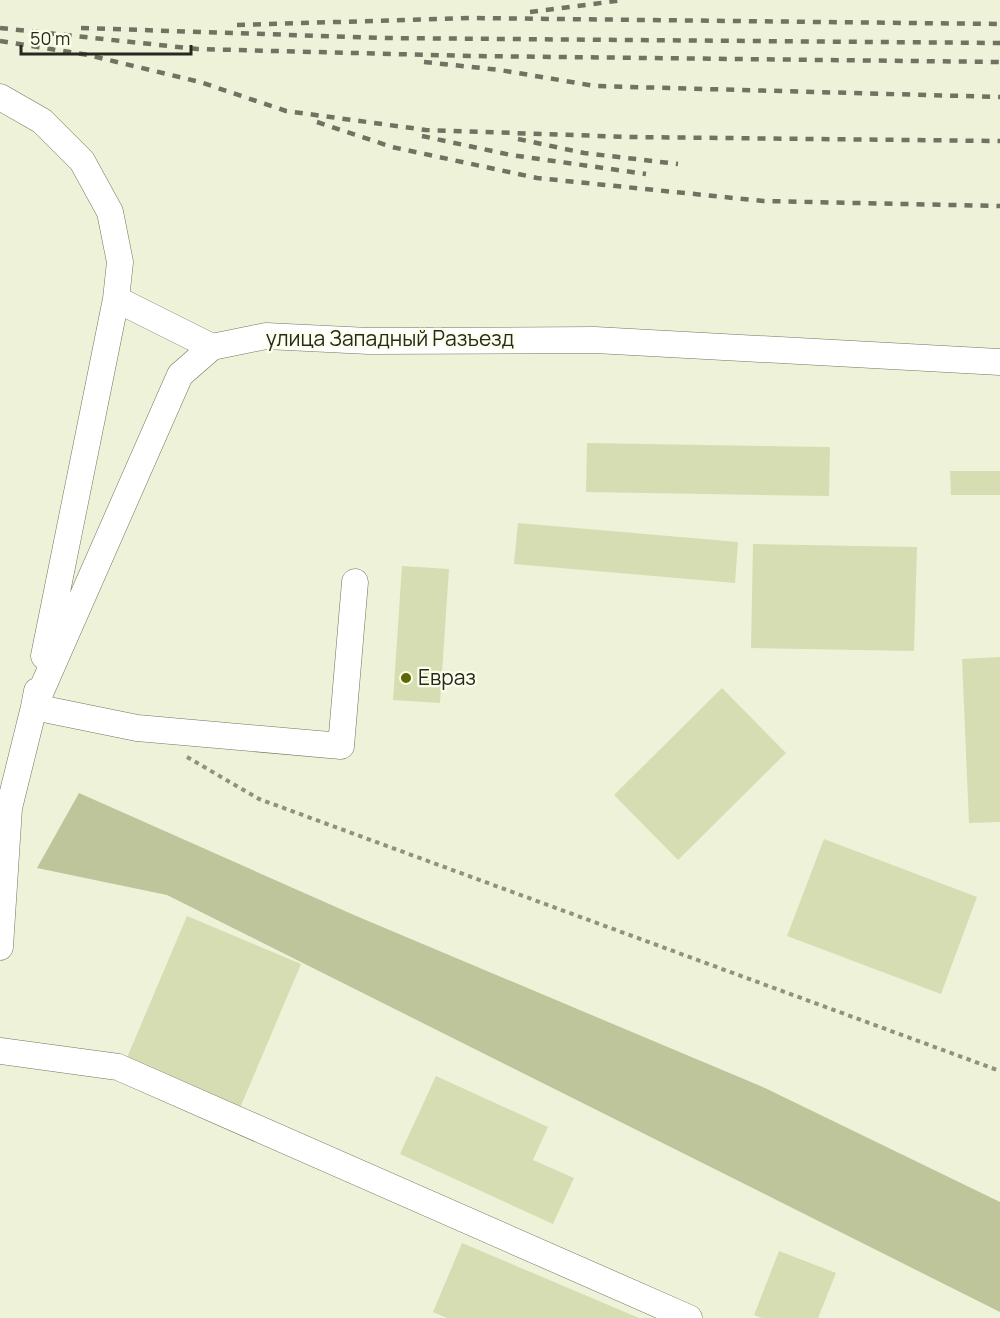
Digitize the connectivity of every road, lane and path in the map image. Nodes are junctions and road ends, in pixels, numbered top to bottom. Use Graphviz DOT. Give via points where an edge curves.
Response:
graph roads {
  1 [pos="0,98"];
  2 [pos="116,299"];
  3 [pos="212,347"];
  4 [pos="1000,362"];
  5 [pos="355,582"];
  6 [pos="34,707"];
  7 [pos="178,751"];
  8 [pos="0,947"];
  9 [pos="0,1051"];
  10 [pos="1000,1071"];
  11 [pos="688,1318"];
  1 -- 2 [label="street" via="42,121 82,160 110,212 120,262"];
  2 -- 3 [label="street"];
  2 -- 6 [label="street"];
  3 -- 4 [label="street, улица Западный Разъезд" via="266,336 369,341 595,340"];
  3 -- 6 [label="street, улица Западный Разъезд" via="180,375"];
  5 -- 6 [label="street" via="342,746 137,728"];
  6 -- 8 [label="street, улица Западный Разъезд" via="9,808"];
  7 -- 10 [label="path" via="259,799"];
  9 -- 11 [label="street" via="118,1066"];
}
